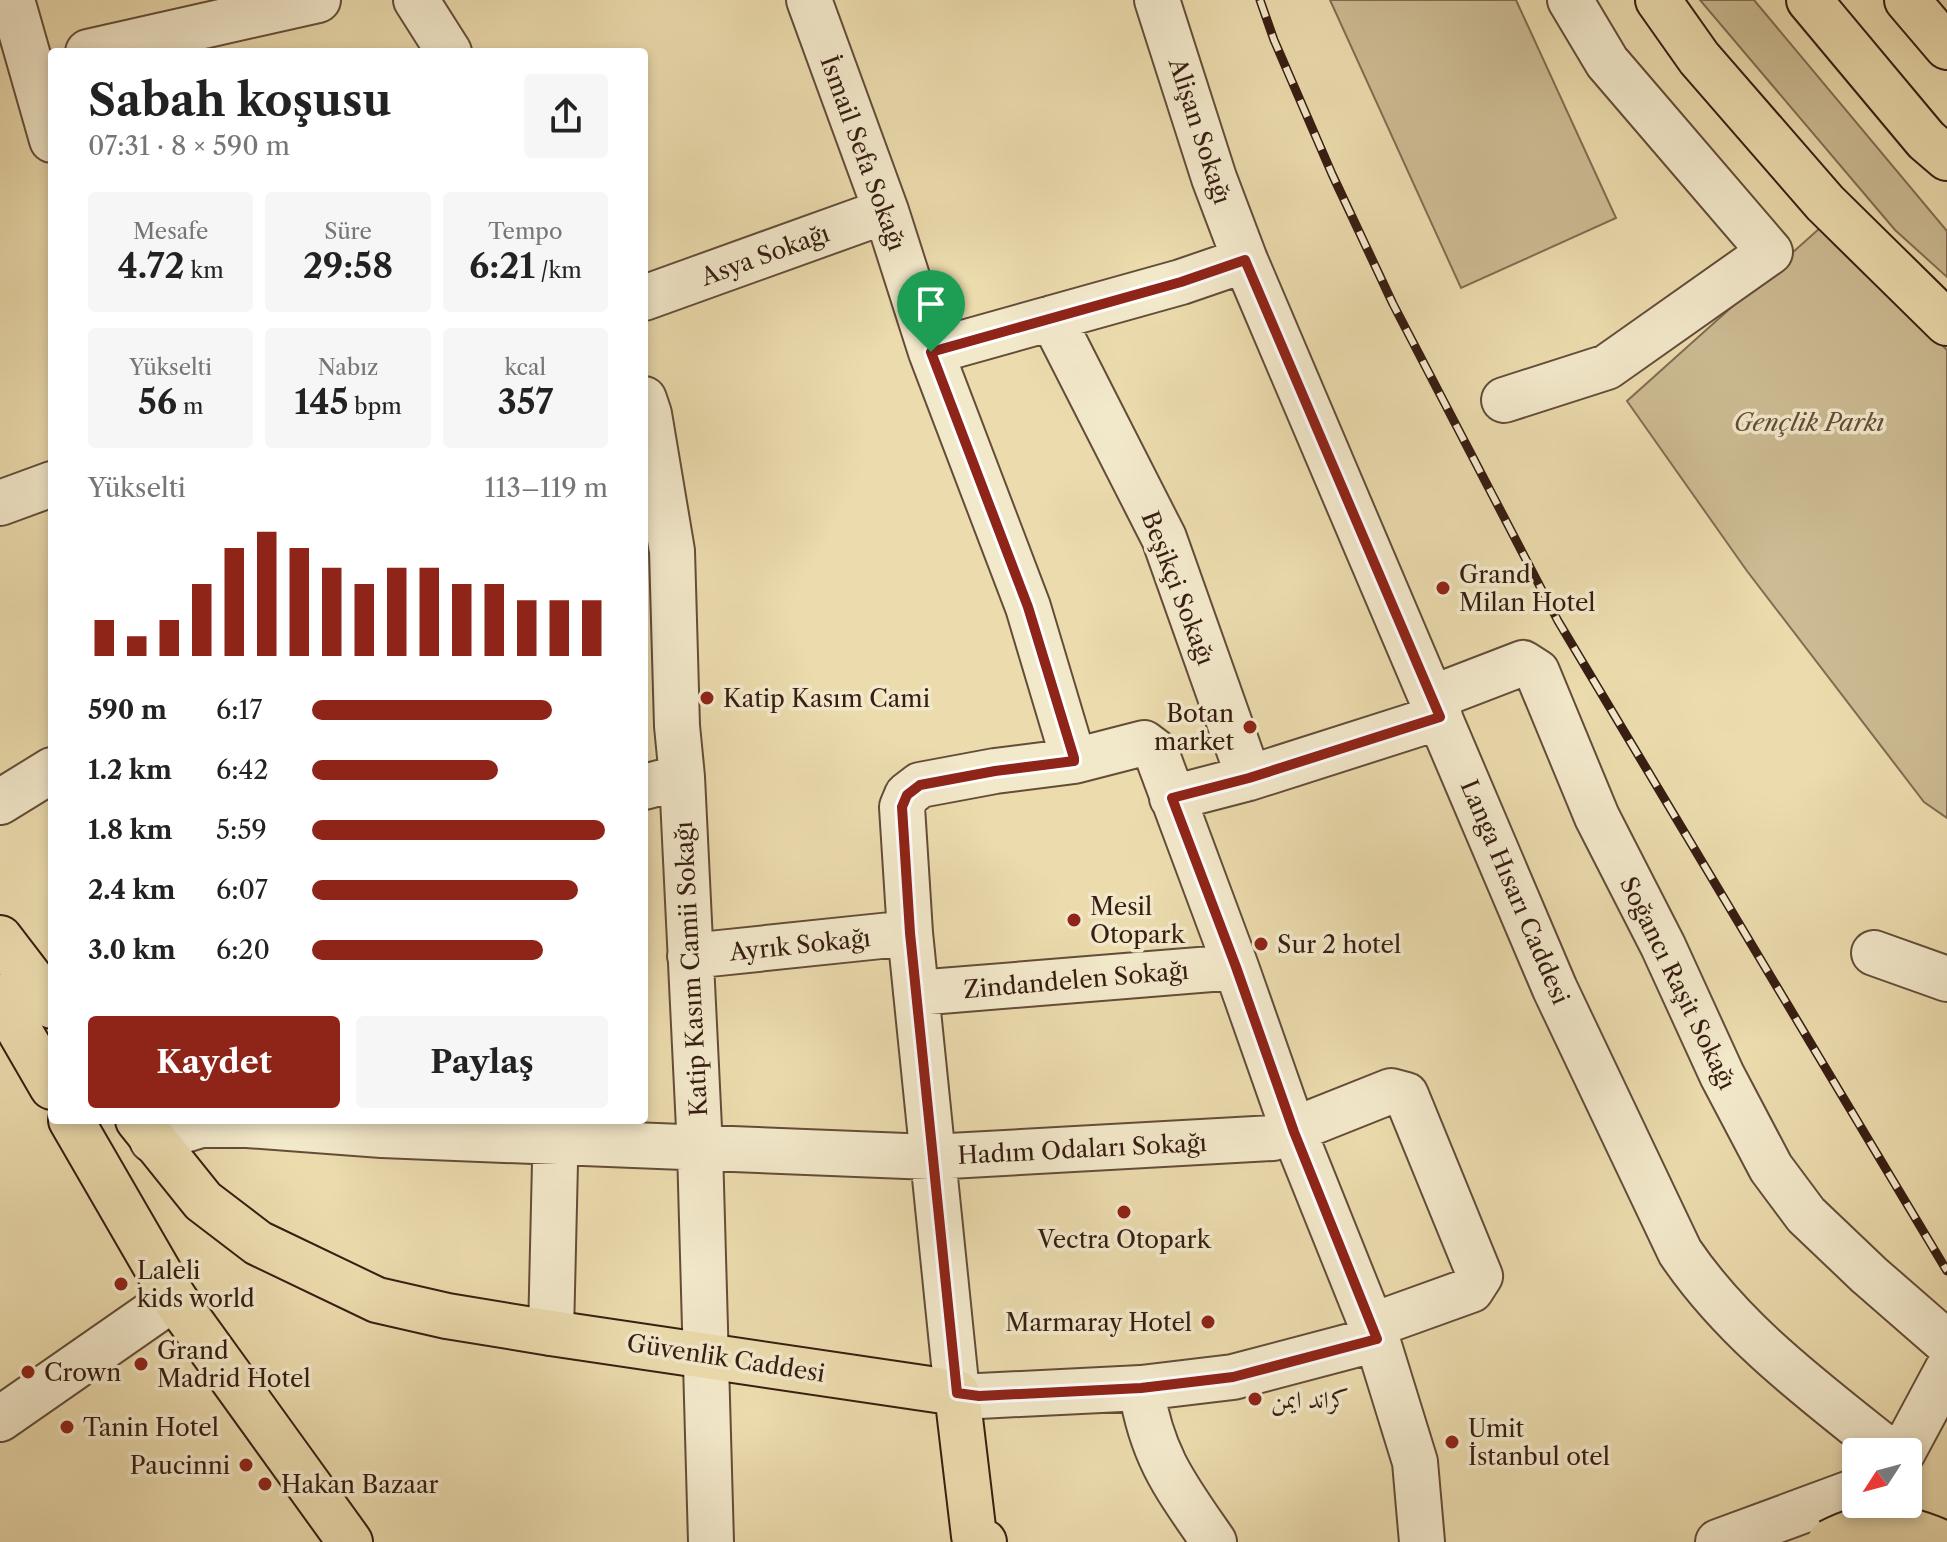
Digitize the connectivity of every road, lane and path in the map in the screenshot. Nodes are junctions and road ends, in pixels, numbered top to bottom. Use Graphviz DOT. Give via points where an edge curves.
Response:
graph roads {
  1 [pos="12,0"];
  2 [pos="318,0"];
  3 [pos="416,0"];
  4 [pos="809,0"];
  5 [pos="1157,0"];
  6 [pos="1570,0"];
  7 [pos="1658,0"];
  8 [pos="1809,0"];
  9 [pos="1907,0"];
  10 [pos="1947,47"];
  11 [pos="106,48"];
  12 [pos="446,48"];
  13 [pos="42,62"];
  14 [pos="48,109"];
  15 [pos="1940,158"];
  16 [pos="886,211"];
  17 [pos="1245,260"];
  18 [pos="648,297"];
  19 [pos="1052,318"];
  20 [pos="1947,323"];
  21 [pos="931,352"];
  22 [pos="1504,400"];
  23 [pos="648,411"];
  24 [pos="48,485"];
  25 [pos="0,503"];
  26 [pos="658,552"];
  27 [pos="1436,708"];
  28 [pos="1074,761"];
  29 [pos="48,772"];
  30 [pos="1249,778"];
  31 [pos="663,782"];
  32 [pos="1172,798"];
  33 [pos="0,802"];
  34 [pos="910,933"];
  35 [pos="0,938"];
  36 [pos="1874,953"];
  37 [pos="690,956"];
  38 [pos="1236,967"];
  39 [pos="1947,979"];
  40 [pos="916,993"];
  41 [pos="0,997"];
  42 [pos="48,1001"];
  43 [pos="48,1080"];
  44 [pos="73,1124"];
  45 [pos="216,1124"];
  46 [pos="301,1124"];
  47 [pos="382,1127"];
  48 [pos="145,1130"];
  49 [pos="556,1131"];
  50 [pos="1294,1132"];
  51 [pos="700,1149"];
  52 [pos="931,1157"];
  53 [pos="174,1298"];
  54 [pos="1374,1332"];
  55 [pos="551,1333"];
  56 [pos="1947,1343"];
  57 [pos="704,1354"];
  58 [pos="1947,1370"];
  59 [pos="1141,1388"];
  60 [pos="957,1393"];
  61 [pos="0,1419"];
  62 [pos="1873,1438"];
  63 [pos="1911,1438"];
  64 [pos="1842,1496"];
  65 [pos="1947,1534"];
  66 [pos="978,1540"];
  67 [pos="350,1542"];
  68 [pos="711,1542"];
  69 [pos="1214,1542"];
  70 [pos="1422,1542"];
  71 [pos="1718,1542"];
  72 [pos="1830,1542"];
  73 [pos="1939,1542"];
  1 -- 13 [label="street"];
  2 -- 11 [label="street"];
  3 -- 12 [label="street"];
  4 -- 16 [label="street, İsmail Sefa Sokağı"];
  5 -- 17 [label="street, Alişan Sokağı"];
  6 -- 22 [label="street" via="1607,62 1770,252 1607,367"];
  7 -- 20 [label="main road" via="1699,58 1825,203"];
  8 -- 15 [label="main road"];
  9 -- 10 [label="main road"];
  13 -- 14 [label="street"];
  16 -- 18 [label="street, Asya Sokağı"];
  16 -- 21 [label="street, İsmail Sefa Sokağı"];
  17 -- 19 [label="street"];
  17 -- 27 [label="street, Langa Hısarı Caddesi"];
  19 -- 21 [label="street"];
  19 -- 30 [label="street, Beşikçi Sokağı" via="1164,538"];
  21 -- 28 [label="street, İsmail Sefa Sokağı" via="1028,607"];
  23 -- 26 [label="street, Katip Kasım Camii Sokağı"];
  24 -- 25 [label="street"];
  26 -- 31 [label="street, Katip Kasım Camii Sokağı" via="677,726"];
  27 -- 30 [label="street"];
  27 -- 56 [label="street, Soğancı Raşit Sokağı" via="1523,663 1537,672 1597,817 1771,1168 1806,1215"];
  27 -- 62 [label="street, Langa Hısarı Caddesi" via="1555,989 1680,1252 1702,1286 1767,1352"];
  28 -- 32 [label="street" via="1144,743 1156,752"];
  28 -- 34 [label="street" via="958,777 920,785 907,795 902,807"];
  29 -- 33 [label="street"];
  30 -- 32 [label="street"];
  31 -- 37 [label="street, Katip Kasım Camii Sokağı"];
  32 -- 38 [label="street"];
  34 -- 37 [label="street, Ayrık Sokağı"];
  34 -- 40 [label="street"];
  35 -- 42 [label="main road"];
  36 -- 39 [label="street"];
  37 -- 51 [label="street, Katip Kasım Camii Sokağı"];
  38 -- 40 [label="street, Zindandelen Sokağı"];
  38 -- 50 [label="street"];
  40 -- 52 [label="street"];
  41 -- 43 [label="main road"];
  44 -- 53 [label="main road"];
  45 -- 48 [label="street, Hadım Odaları Sokağı"];
  46 -- 47 [label="street, Hadım Odaları Sokağı"];
  47 -- 49 [label="street, Hadım Odaları Sokağı"];
  48 -- 55 [label="main road, Güvenlik Caddesi" via="203,1201 258,1243 377,1300"];
  49 -- 51 [label="street, Hadım Odaları Sokağı"];
  49 -- 55 [label="street"];
  50 -- 52 [label="street, Hadım Odaları Sokağı" via="1273,1138"];
  50 -- 54 [label="street"];
  50 -- 54 [label="street, Hadım Odaları Sokağı" via="1391,1091 1406,1095 1475,1262 1480,1276 1471,1290"];
  51 -- 52 [label="street, Hadım Odaları Sokağı"];
  51 -- 57 [label="street, Katip Kasım Camii Sokağı"];
  52 -- 60 [label="street"];
  53 -- 61 [label="street"];
  53 -- 67 [label="main road"];
  54 -- 59 [label="street, Güvenlik Caddesi" via="1233,1377"];
  54 -- 70 [label="street" via="1415,1462"];
  55 -- 57 [label="main road, Güvenlik Caddesi"];
  57 -- 60 [label="main road, Güvenlik Caddesi"];
  57 -- 68 [label="street, Katip Kasım Camii Sokağı"];
  58 -- 63 [label="street"];
  59 -- 60 [label="street, Güvenlik Caddesi"];
  59 -- 69 [label="street" via="1147,1424 1166,1471"];
  60 -- 66 [label="main road"];
  64 -- 71 [label="street"];
  65 -- 73 [label="main road"];
  72 -- 73 [label="main road, bridge" via="1852,1530 1883,1525"];
}
